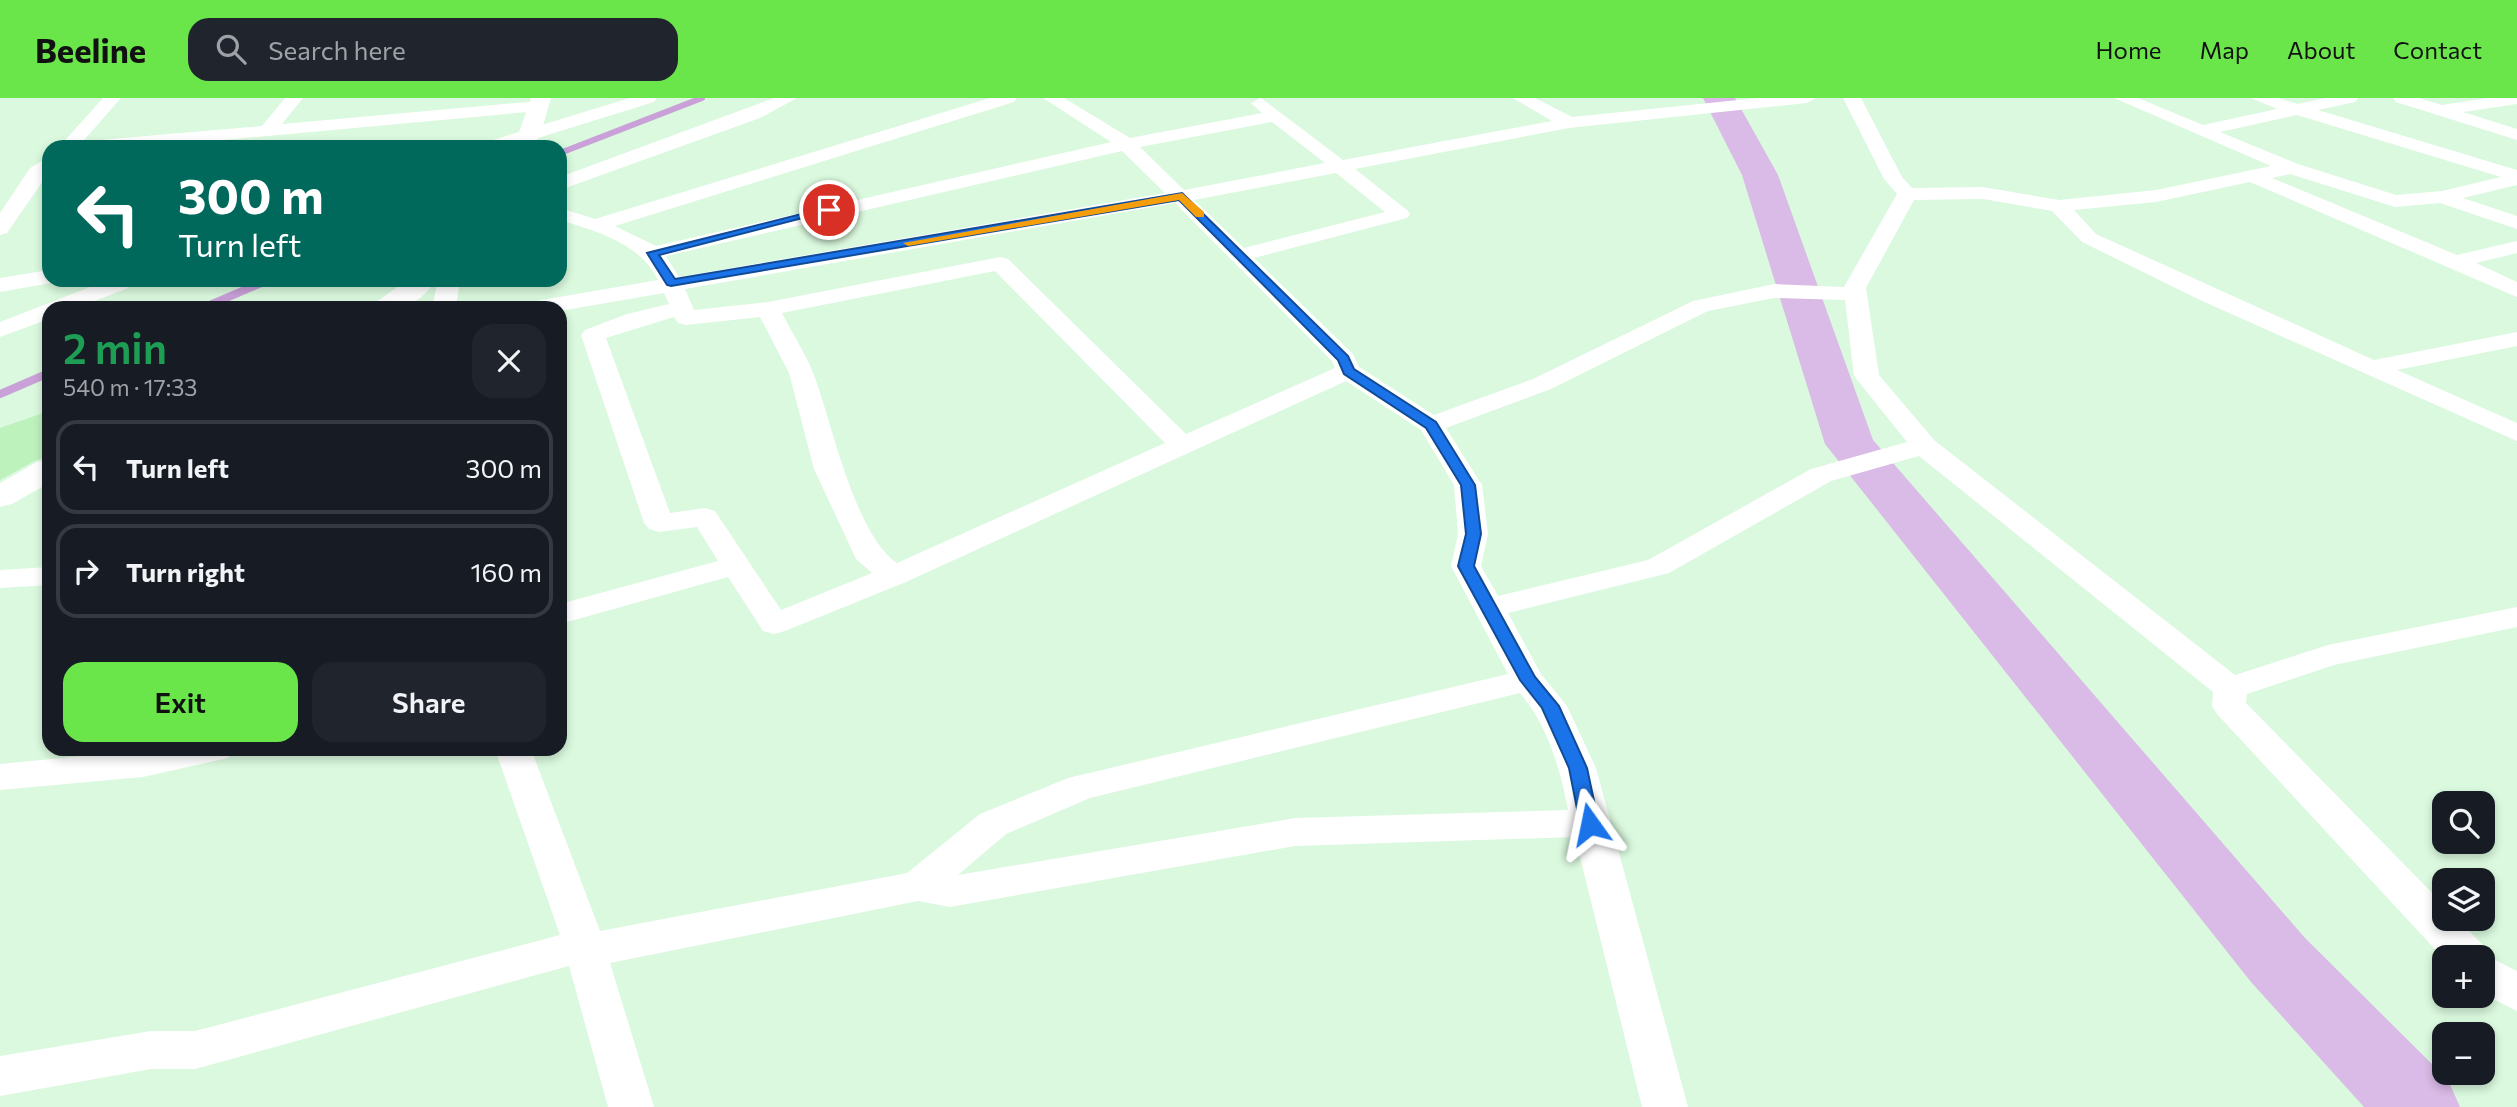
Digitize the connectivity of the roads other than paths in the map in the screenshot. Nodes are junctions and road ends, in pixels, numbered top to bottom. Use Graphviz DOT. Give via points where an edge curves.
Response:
graph roads {
  1 [pos="112,98"];
  2 [pos="294,98"];
  3 [pos="648,98"];
  4 [pos="788,98"];
  5 [pos="1008,98"];
  6 [pos="1052,98"];
  7 [pos="1253,98"];
  8 [pos="1522,98"];
  9 [pos="1807,98"];
  10 [pos="1852,98"];
  11 [pos="2123,98"];
  12 [pos="2260,98"];
  13 [pos="2348,98"];
  14 [pos="2402,98"];
  15 [pos="2517,99"];
  16 [pos="540,102"];
  17 [pos="2297,110"];
  18 [pos="2440,110"];
  19 [pos="1275,116"];
  20 [pos="1569,123"];
  21 [pos="268,130"];
  22 [pos="2203,130"];
  23 [pos="2517,135"];
  24 [pos="74,140"];
  25 [pos="162,140"];
  26 [pos="525,140"];
  27 [pos="528,140"];
  28 [pos="1125,142"];
  29 [pos="1343,166"];
  30 [pos="42,168"];
  31 [pos="2291,168"];
  32 [pos="2251,176"];
  33 [pos="2517,177"];
  34 [pos="567,181"];
  35 [pos="1907,194"];
  36 [pos="1182,196"];
  37 [pos="2442,197"];
  38 [pos="2059,206"];
  39 [pos="567,216"];
  40 [pos="2517,223"];
  41 [pos="596,225"];
  42 [pos="0,229"];
  43 [pos="2517,247"];
  44 [pos="653,253"];
  45 [pos="1241,255"];
  46 [pos="2455,262"];
  47 [pos="42,278"];
  48 [pos="671,283"];
  49 [pos="0,285"];
  50 [pos="110,287"];
  51 [pos="415,287"];
  52 [pos="2517,290"];
  53 [pos="1856,294"];
  54 [pos="75,301"];
  55 [pos="397,301"];
  56 [pos="567,302"];
  57 [pos="682,308"];
  58 [pos="768,309"];
  59 [pos="42,314"];
  60 [pos="0,330"];
  61 [pos="2517,338"];
  62 [pos="2371,368"];
  63 [pos="1348,371"];
  64 [pos="1431,425"];
  65 [pos="2517,433"];
  66 [pos="1182,445"];
  67 [pos="1924,446"];
  68 [pos="42,473"];
  69 [pos="0,497"];
  70 [pos="736,565"];
  71 [pos="895,575"];
  72 [pos="42,576"];
  73 [pos="0,579"];
  74 [pos="1489,608"];
  75 [pos="567,612"];
  76 [pos="2517,617"];
  77 [pos="1528,680"];
  78 [pos="2230,688"];
  79 [pos="181,756"];
  80 [pos="516,756"];
  81 [pos="0,777"];
  82 [pos="1590,824"];
  83 [pos="918,887"];
  84 [pos="584,945"];
  85 [pos="2457,945"];
  86 [pos="2495,979"];
  87 [pos="2517,993"];
  88 [pos="0,1076"];
  89 [pos="631,1107"];
  90 [pos="1665,1107"];
  1 -- 24 [label="street"];
  2 -- 21 [label="street"];
  3 -- 27 [label="street"];
  4 -- 34 [label="street"];
  5 -- 41 [label="street"];
  6 -- 28 [label="street"];
  7 -- 19 [label="street"];
  8 -- 20 [label="street"];
  9 -- 20 [label="street"];
  10 -- 35 [label="street" via="1894,179"];
  11 -- 22 [label="street"];
  12 -- 17 [label="street"];
  13 -- 17 [label="street"];
  14 -- 18 [label="street"];
  15 -- 18 [label="street"];
  16 -- 21 [label="street"];
  16 -- 26 [label="street"];
  17 -- 22 [label="street"];
  17 -- 33 [label="street"];
  18 -- 23 [label="street"];
  19 -- 28 [label="street"];
  19 -- 29 [label="street"];
  20 -- 29 [label="street"];
  21 -- 25 [label="street"];
  22 -- 31 [label="street"];
  28 -- 36 [label="street"];
  28 -- 44 [label="street"];
  29 -- 36 [label="street"];
  29 -- 45 [label="street" via="1400,214"];
  30 -- 42 [label="street"];
  31 -- 32 [label="street"];
  31 -- 37 [label="street" via="2395,201"];
  32 -- 38 [label="street" via="2155,196"];
  32 -- 46 [label="street"];
  33 -- 37 [label="street"];
  35 -- 38 [label="street" via="1983,193"];
  35 -- 53 [label="street" via="1855,288"];
  36 -- 45 [label="street"];
  36 -- 48 [label="street"];
  37 -- 40 [label="street"];
  38 -- 62 [label="street" via="2090,238"];
  39 -- 41 [label="street"];
  41 -- 44 [label="street"];
  43 -- 46 [label="street"];
  44 -- 48 [label="street"];
  45 -- 63 [label="street" via="1344,359"];
  46 -- 52 [label="street"];
  47 -- 49 [label="street"];
  48 -- 56 [label="street"];
  48 -- 57 [label="street"];
  50 -- 54 [label="street"];
  51 -- 55 [label="street"];
  53 -- 64 [label="street" via="1773,291 1701,306 1542,384"];
  53 -- 67 [label="street" via="1867,376"];
  57 -- 58 [label="street" via="686,318"];
  57 -- 70 [label="street" via="593,335 659,523 705,517"];
  58 -- 66 [label="street" via="1000,264"];
  58 -- 71 [label="street" via="801,373 828,469 872,559"];
  59 -- 60 [label="street"];
  61 -- 62 [label="street"];
  62 -- 65 [label="street"];
  63 -- 64 [label="street"];
  63 -- 66 [label="street"];
  64 -- 74 [label="street" via="1468,485 1473,534 1466,566"];
  66 -- 71 [label="street"];
  67 -- 74 [label="street" via="1821,475 1658,567"];
  67 -- 78 [label="street"];
  68 -- 69 [label="street"];
  70 -- 71 [label="street" via="774,624"];
  70 -- 75 [label="street"];
  72 -- 73 [label="street"];
  74 -- 77 [label="street"];
  76 -- 78 [label="street" via="2329,656"];
  77 -- 82 [label="street" via="1550,706 1578,768"];
  77 -- 83 [label="street" via="1081,787 993,824"];
  78 -- 85 [label="street" via="2229,706"];
  79 -- 81 [label="street" via="143,764"];
  80 -- 84 [label="street"];
  82 -- 83 [label="street" via="1295,832 950,891"];
  82 -- 90 [label="street"];
  83 -- 84 [label="street" via="600,948"];
  84 -- 88 [label="street" via="195,1050 151,1050"];
  84 -- 89 [label="street"];
  86 -- 87 [label="street"];
}
